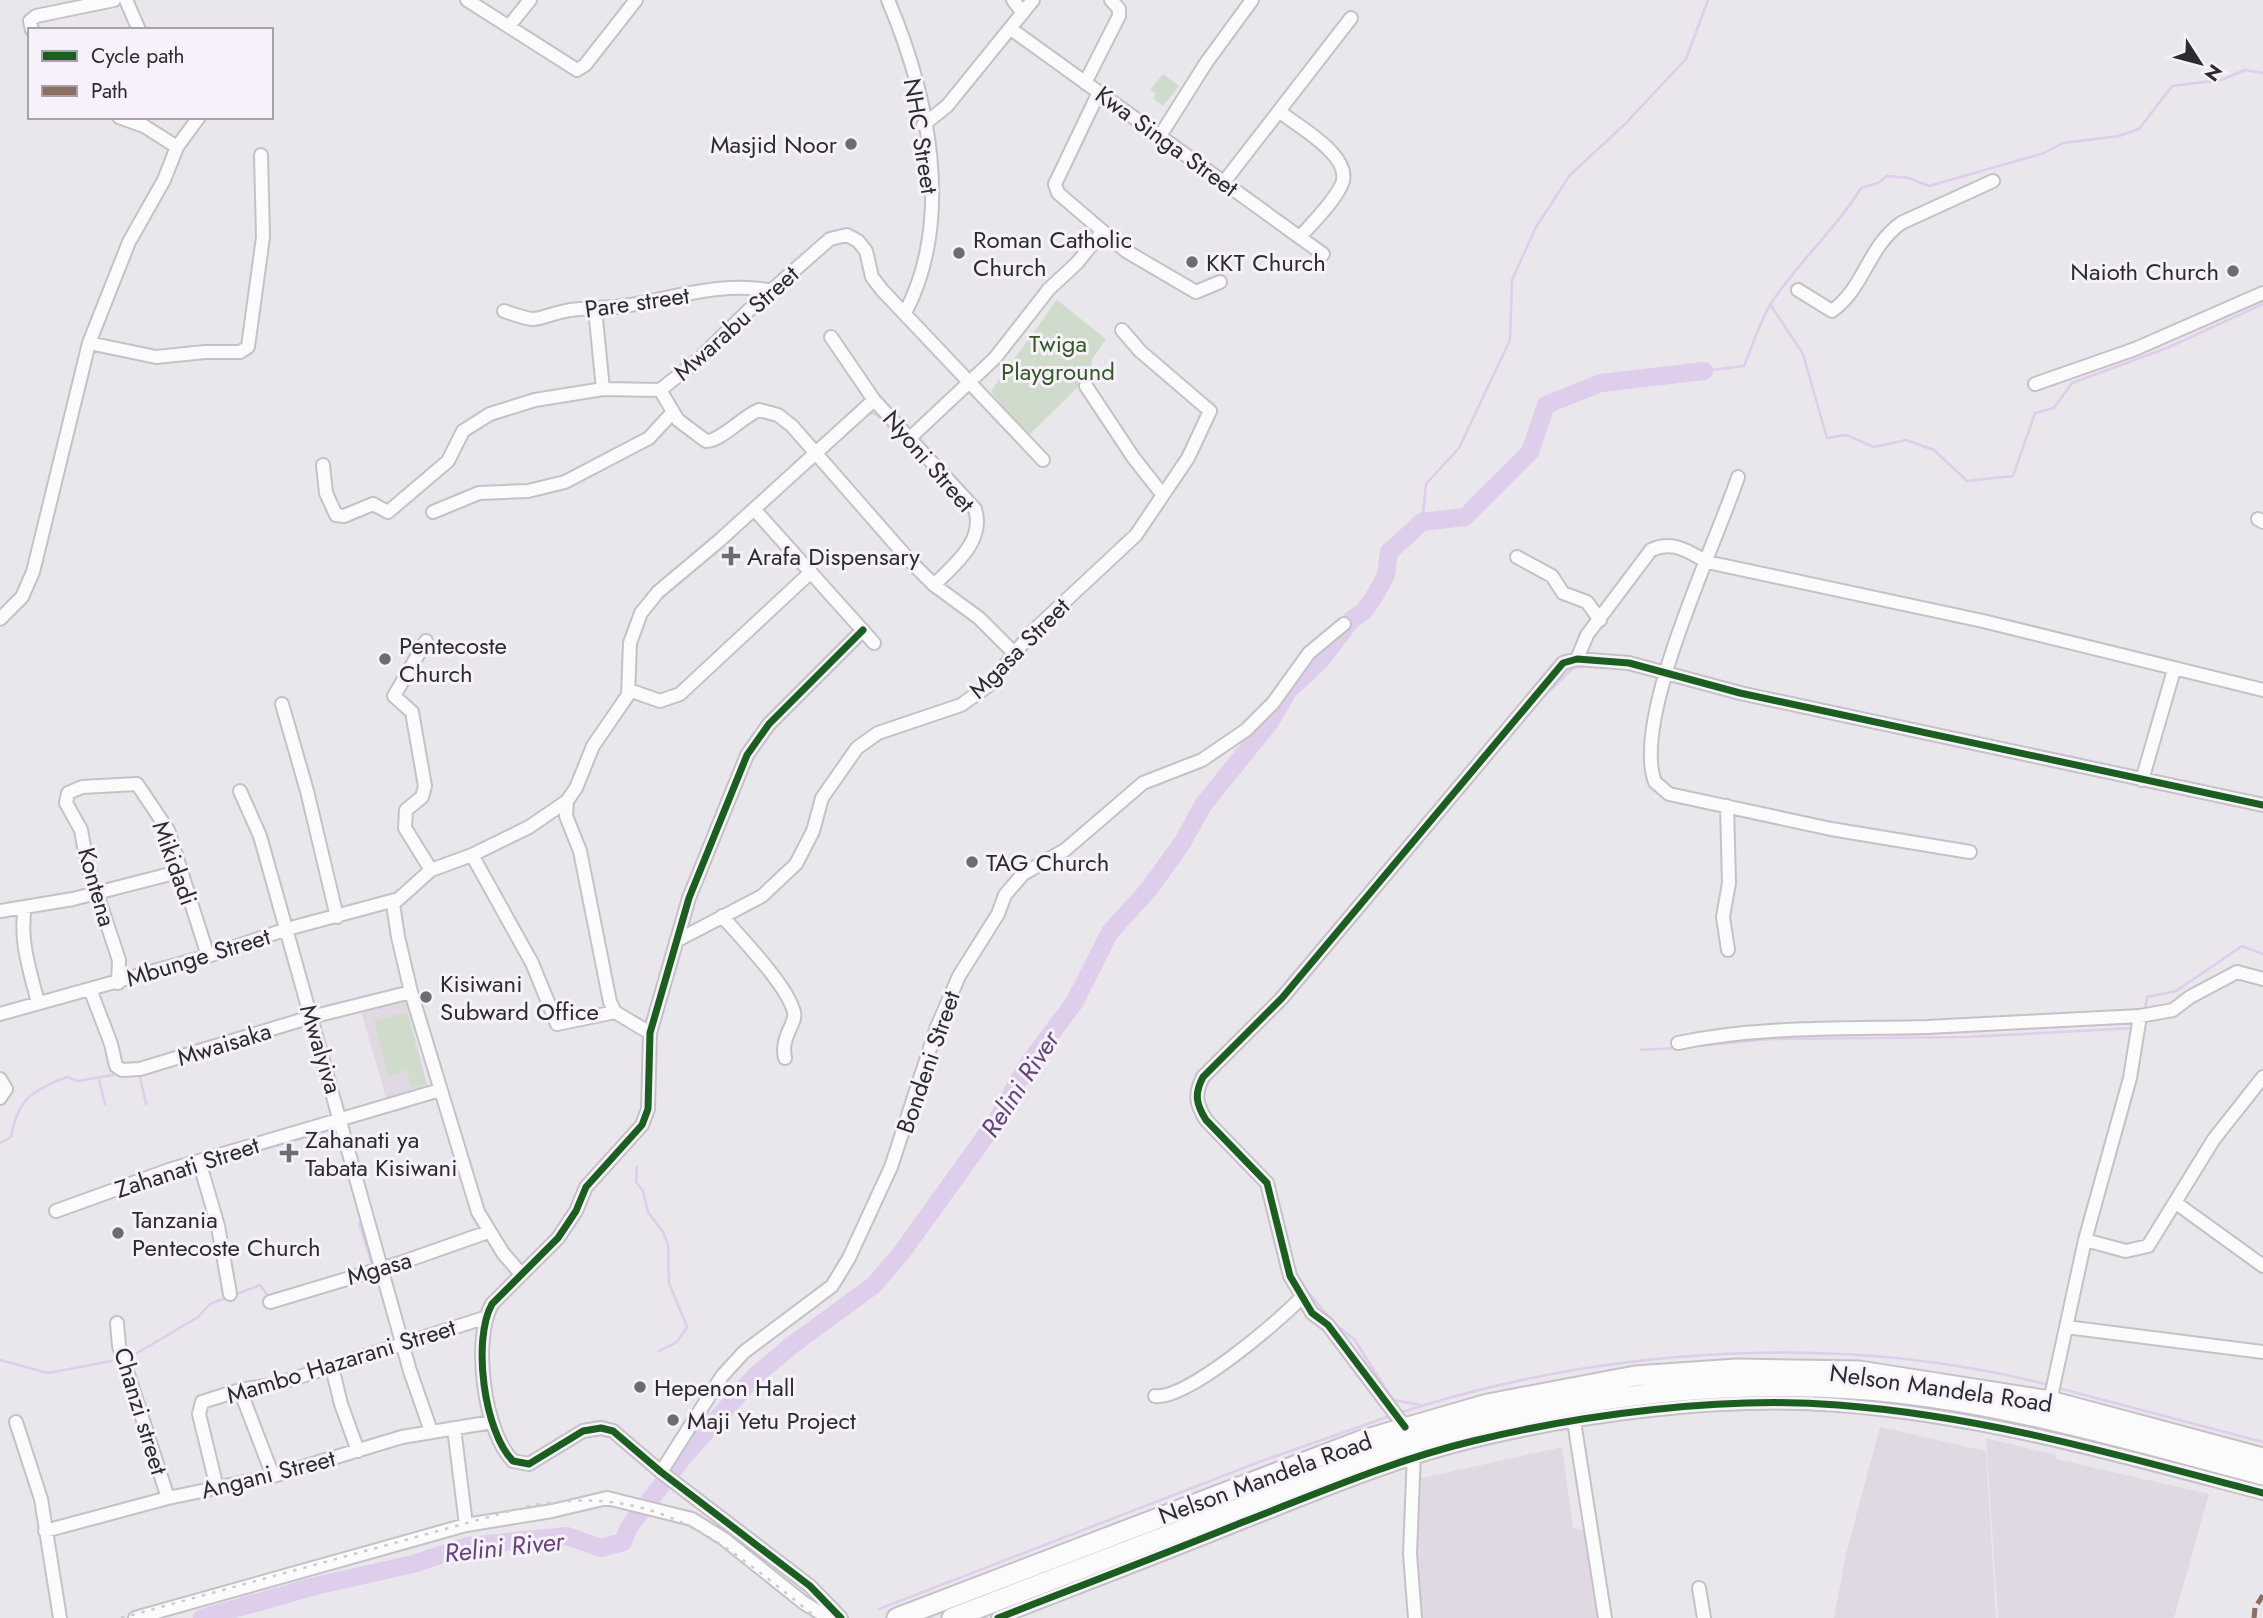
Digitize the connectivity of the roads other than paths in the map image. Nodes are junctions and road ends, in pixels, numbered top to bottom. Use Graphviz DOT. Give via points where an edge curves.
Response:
graph roads {
  1 [pos="114,0"];
  2 [pos="126,0"];
  3 [pos="467,0"];
  4 [pos="530,0"];
  5 [pos="636,0"];
  6 [pos="888,0"];
  7 [pos="1013,0"];
  8 [pos="1033,0"];
  9 [pos="1111,0"];
  10 [pos="1252,0"];
  11 [pos="1024,13"];
  12 [pos="1351,18"];
  13 [pos="509,26"];
  14 [pos="32,28"];
  15 [pos="138,28"];
  16 [pos="1011,29"];
  17 [pos="1085,83"];
  18 [pos="1099,92"];
  19 [pos="1280,111"];
  20 [pos="125,119"];
  21 [pos="198,119"];
  22 [pos="923,125"];
  23 [pos="1160,136"];
  24 [pos="177,147"];
  25 [pos="261,155"];
  26 [pos="1993,181"];
  27 [pos="1224,182"];
  28 [pos="1102,232"];
  29 [pos="1300,237"];
  30 [pos="1323,254"];
  31 [pos="1220,282"];
  32 [pos="1798,290"];
  33 [pos="772,291"];
  34 [pos="2263,293"];
  35 [pos="595,309"];
  36 [pos="504,311"];
  37 [pos="905,313"];
  38 [pos="1122,330"];
  39 [pos="831,337"];
  40 [pos="89,343"];
  41 [pos="969,382"];
  42 [pos="2035,384"];
  43 [pos="1086,386"];
  44 [pos="603,389"];
  45 [pos="660,390"];
  46 [pos="874,400"];
  47 [pos="673,412"];
  48 [pos="911,437"];
  49 [pos="814,454"];
  50 [pos="1043,460"];
  51 [pos="323,465"];
  52 [pos="1738,477"];
  53 [pos="1162,494"];
  54 [pos="754,509"];
  55 [pos="433,512"];
  56 [pos="1517,557"];
  57 [pos="1707,562"];
  58 [pos="811,572"];
  59 [pos="934,585"];
  60 [pos="0,619"];
  61 [pos="1600,620"];
  62 [pos="1344,624"];
  63 [pos="863,630"];
  64 [pos="426,641"];
  65 [pos="874,643"];
  66 [pos="1013,652"];
  67 [pos="1577,659"];
  68 [pos="2174,670"];
  69 [pos="1667,676"];
  70 [pos="629,690"];
  71 [pos="2263,690"];
  72 [pos="282,704"];
  73 [pos="2142,780"];
  74 [pos="240,791"];
  75 [pos="67,796"];
  76 [pos="567,801"];
  77 [pos="1727,806"];
  78 [pos="2263,806"];
  79 [pos="1970,852"];
  80 [pos="472,855"];
  81 [pos="431,870"];
  82 [pos="181,871"];
  83 [pos="97,893"];
  84 [pos="395,900"];
  85 [pos="25,907"];
  86 [pos="0,911"];
  87 [pos="722,916"];
  88 [pos="337,917"];
  89 [pos="287,929"];
  90 [pos="677,941"];
  91 [pos="1728,950"];
  92 [pos="208,956"];
  93 [pos="2263,979"];
  94 [pos="118,982"];
  95 [pos="90,989"];
  96 [pos="411,992"];
  97 [pos="38,1003"];
  98 [pos="615,1012"];
  99 [pos="0,1014"];
  100 [pos="2140,1016"];
  101 [pos="311,1017"];
  102 [pos="650,1033"];
  103 [pos="1678,1043"];
  104 [pos="785,1058"];
  105 [pos="2263,1077"];
  106 [pos="440,1090"];
  107 [pos="341,1118"];
  108 [pos="200,1161"];
  109 [pos="2176,1203"];
  110 [pos="56,1211"];
  111 [pos="488,1233"];
  112 [pos="2085,1240"];
  113 [pos="2263,1266"];
  114 [pos="381,1269"];
  115 [pos="521,1274"];
  116 [pos="230,1294"];
  117 [pos="1301,1298"];
  118 [pos="270,1302"];
  119 [pos="484,1318"];
  120 [pos="117,1323"];
  121 [pos="2066,1327"];
  122 [pos="404,1345"];
  123 [pos="2263,1352"];
  124 [pos="332,1367"];
  125 [pos="1739,1378"];
  126 [pos="240,1390"];
  127 [pos="1155,1396"];
  128 [pos="2050,1401"];
  129 [pos="1573,1412"];
  130 [pos="16,1422"];
  131 [pos="492,1422"];
  132 [pos="454,1428"];
  133 [pos="430,1431"];
  134 [pos="1411,1443"];
  135 [pos="358,1451"];
  136 [pos="2263,1458"];
  137 [pos="662,1473"];
  138 [pos="2263,1475"];
  139 [pos="273,1476"];
  140 [pos="217,1488"];
  141 [pos="2263,1493"];
  142 [pos="168,1498"];
  143 [pos="466,1525"];
  144 [pos="45,1531"];
  145 [pos="1699,1588"];
  146 [pos="838,1615"];
  147 [pos="60,1618"];
  148 [pos="135,1618"];
  149 [pos="897,1618"];
  150 [pos="952,1618"];
  151 [pos="998,1618"];
  152 [pos="1415,1618"];
  153 [pos="1605,1618"];
  154 [pos="1704,1618"];
  1 -- 14 [label="street" via="36,16 30,21"];
  2 -- 15 [label="street"];
  3 -- 13 [label="street"];
  4 -- 13 [label="street"];
  5 -- 13 [label="street" via="577,70"];
  6 -- 22 [label="street, NHC Street" via="904,38"];
  7 -- 11 [label="street"];
  8 -- 11 [label="street"];
  9 -- 17 [label="street" via="1119,16"];
  10 -- 23 [label="street"];
  11 -- 16 [label="street"];
  12 -- 19 [label="street"];
  16 -- 17 [label="street, Kwa Singa Street"];
  16 -- 22 [label="street" via="947,106"];
  17 -- 18 [label="street, Kwa Singa Street"];
  18 -- 23 [label="street, Kwa Singa Street"];
  18 -- 28 [label="street" via="1055,184 1066,202"];
  19 -- 27 [label="street"];
  19 -- 29 [label="street" via="1338,158 1345,172 1340,188"];
  20 -- 24 [label="street"];
  21 -- 24 [label="street"];
  22 -- 37 [label="street, NHC Street" via="932,211 928,256"];
  23 -- 27 [label="street, Kwa Singa Street"];
  24 -- 40 [label="street" via="118,265"];
  25 -- 40 [label="street" via="263,237 248,347 240,352 156,357"];
  26 -- 32 [label="street" via="1890,231 1872,251 1856,287 1832,311"];
  27 -- 29 [label="street, Kwa Singa Street"];
  28 -- 31 [label="street" via="1196,292"];
  28 -- 41 [label="street" via="1049,289 995,358"];
  29 -- 30 [label="street, Kwa Singa Street"];
  33 -- 35 [label="street, Pare street" via="738,289"];
  33 -- 37 [label="street, Mwarabu Street" via="830,239 847,235 862,246 872,277"];
  33 -- 45 [label="street, Mwarabu Street"];
  34 -- 42 [label="street" via="2135,349"];
  35 -- 36 [label="street, Pare street" via="566,311 535,321"];
  35 -- 44 [label="street"];
  37 -- 41 [label="street, Mwarabu Street"];
  38 -- 53 [label="street, Mgasa Street" via="1210,411 1188,458"];
  39 -- 46 [label="street, Nyoni Street"];
  40 -- 60 [label="street" via="33,572 22,597"];
  41 -- 48 [label="street"];
  41 -- 50 [label="street, Mwarabu Street"];
  43 -- 53 [label="street"];
  44 -- 45 [label="street, Mwarabu Street"];
  44 -- 51 [label="street, Mwarabu Street" via="525,402 490,414 463,431 448,461 387,513 373,505 336,515 326,493"];
  45 -- 47 [label="street"];
  46 -- 48 [label="street, Nyoni Street"];
  46 -- 49 [label="street"];
  47 -- 49 [label="street" via="695,434 711,442 759,410 778,415"];
  47 -- 55 [label="street" via="649,438 565,482 528,491 479,493"];
  48 -- 59 [label="street, Nyoni Street" via="964,495 978,518 974,540"];
  49 -- 54 [label="street"];
  49 -- 59 [label="street" via="852,490 888,538"];
  52 -- 57 [label="street"];
  53 -- 66 [label="street, Mgasa Street" via="1126,548"];
  54 -- 58 [label="street"];
  54 -- 70 [label="street" via="658,592 641,613 630,643"];
  56 -- 61 [label="street" via="1552,576 1563,593 1587,602"];
  57 -- 61 [label="street" via="1675,545 1651,550"];
  57 -- 68 [label="street" via="1983,621"];
  57 -- 69 [label="street" via="1694,587"];
  58 -- 63 [label="street"];
  58 -- 70 [label="street" via="680,694 660,701"];
  59 -- 66 [label="street" via="979,618"];
  61 -- 67 [label="street" via="1587,635"];
  62 -- 137 [label="street, Bondeni Street" via="1309,653 1273,703 1246,730 1202,760 1143,783 1065,850 1024,874 1005,895 959,976 937,1027 891,1167 849,1258 832,1286 744,1352 722,1376"];
  63 -- 65 [label="street"];
  63 -- 90 [label="street" via="755,742 689,898"];
  64 -- 81 [label="street" via="394,696 412,712 425,786 422,797 406,810 405,828"];
  66 -- 87 [label="street, Mgasa Street" via="977,696 878,733 857,748 822,798 813,831 796,864 762,896"];
  67 -- 69 [label="street" via="1629,663"];
  67 -- 117 [label="street" via="1563,663 1282,998 1196,1089 1206,1120 1267,1183 1279,1240"];
  68 -- 71 [label="street"];
  68 -- 73 [label="street"];
  69 -- 73 [label="street"];
  69 -- 77 [label="street" via="1655,713 1655,782 1669,794"];
  70 -- 76 [label="street" via="593,746"];
  72 -- 88 [label="street"];
  73 -- 78 [label="street"];
  74 -- 89 [label="street, Mwalyiva" via="260,836"];
  75 -- 82 [label="street, Mikidadi" via="82,787 137,784 163,821"];
  75 -- 83 [label="street, Kontena" via="67,806 82,830"];
  76 -- 80 [label="street" via="529,827"];
  76 -- 98 [label="street" via="566,816 580,851 608,997"];
  77 -- 79 [label="street"];
  77 -- 91 [label="street" via="1729,883 1723,917"];
  80 -- 81 [label="street"];
  80 -- 98 [label="street" via="532,963 557,1024"];
  81 -- 84 [label="street"];
  82 -- 83 [label="street"];
  82 -- 92 [label="street, Mikidadi"];
  83 -- 85 [label="street"];
  83 -- 94 [label="street, Kontena" via="119,960"];
  84 -- 88 [label="street, Mbunge Street"];
  84 -- 96 [label="street" via="394,919"];
  85 -- 86 [label="street"];
  85 -- 97 [label="street" via="24,952"];
  87 -- 90 [label="street, Mgasa Street"];
  87 -- 104 [label="street" via="777,983 794,1012 782,1047"];
  88 -- 89 [label="street, Mbunge Street"];
  89 -- 92 [label="street, Mbunge Street"];
  89 -- 101 [label="street, Mwalyiva"];
  90 -- 102 [label="street"];
  92 -- 94 [label="street, Mbunge Street"];
  93 -- 100 [label="street" via="2236,972 2173,1010"];
  94 -- 95 [label="street, Mbunge Street"];
  95 -- 97 [label="street, Mbunge Street"];
  95 -- 101 [label="street, Mwaisaka" via="116,1066 122,1070 141,1069"];
  96 -- 101 [label="street, Mwaisaka"];
  96 -- 106 [label="street"];
  97 -- 99 [label="street, Mbunge Street"];
  98 -- 102 [label="street"];
  100 -- 103 [label="street" via="1927,1027 1803,1027"];
  100 -- 112 [label="street" via="2130,1078"];
  101 -- 107 [label="street, Mwalyiva"];
  102 -- 115 [label="street" via="648,1109 642,1125 586,1187 558,1238"];
  105 -- 109 [label="street" via="2214,1139"];
  106 -- 107 [label="street, Zahanati Street"];
  106 -- 111 [label="street"];
  107 -- 108 [label="street, Zahanati Street"];
  107 -- 114 [label="street, Mwalyiva"];
  108 -- 110 [label="street, Zahanati Street"];
  108 -- 116 [label="street"];
  109 -- 112 [label="street" via="2153,1241 2141,1250 2126,1251"];
  109 -- 113 [label="street"];
  111 -- 114 [label="street, Mgasa"];
  111 -- 115 [label="street"];
  112 -- 121 [label="street"];
  114 -- 118 [label="street, Mgasa"];
  114 -- 122 [label="street, Mwalyiva"];
  115 -- 119 [label="street"];
  117 -- 127 [label="street" via="1274,1326 1232,1357 1169,1396"];
  117 -- 134 [label="street" via="1328,1325"];
  119 -- 122 [label="street, Mambo Hazarani Street"];
  119 -- 131 [label="street" via="485,1384"];
  120 -- 142 [label="street, Chanzi street" via="119,1346"];
  121 -- 123 [label="street"];
  121 -- 128 [label="street"];
  122 -- 124 [label="street, Mambo Hazarani Street"];
  122 -- 133 [label="street, Mwalyiva"];
  124 -- 126 [label="street, Mambo Hazarani Street"];
  124 -- 135 [label="street"];
  125 -- 128 [label="main road, Nelson Mandela Road" via="1858,1371"];
  125 -- 129 [label="main road, Nelson Mandela Road"];
  125 -- 134 [label="main road, Nelson Mandela Road" via="1635,1377 1576,1385 1476,1406"];
  125 -- 138 [label="main road, Nelson Mandela Road" via="1962,1404"];
  126 -- 139 [label="street"];
  126 -- 140 [label="street, Mambo Hazarani Street" via="200,1406"];
  128 -- 136 [label="main road, Nelson Mandela Road"];
  129 -- 134 [label="main road, Nelson Mandela Road" via="1480,1422"];
  129 -- 141 [label="street" via="1834,1404 1894,1410 2066,1441"];
  129 -- 153 [label="street"];
  130 -- 144 [label="street" via="41,1499"];
  131 -- 132 [label="street, Angani Street"];
  131 -- 137 [label="street" via="509,1458 518,1464 529,1464 583,1431 601,1429 621,1436"];
  132 -- 133 [label="street, Angani Street"];
  132 -- 143 [label="street"];
  133 -- 135 [label="street, Angani Street"];
  134 -- 149 [label="main road, Nelson Mandela Road" via="1271,1474"];
  134 -- 150 [label="main road, Nelson Mandela Road"];
  134 -- 151 [label="street" via="1288,1504"];
  134 -- 152 [label="street" via="1410,1554"];
  135 -- 139 [label="street, Angani Street"];
  137 -- 146 [label="street" via="810,1587"];
  139 -- 140 [label="street, Angani Street"];
  140 -- 142 [label="street, Angani Street"];
  142 -- 144 [label="street, Angani Street"];
  143 -- 146 [label="street" via="607,1498 625,1500 692,1519 804,1604"];
  143 -- 148 [label="street"];
  144 -- 147 [label="street"];
  145 -- 154 [label="street"];
}
